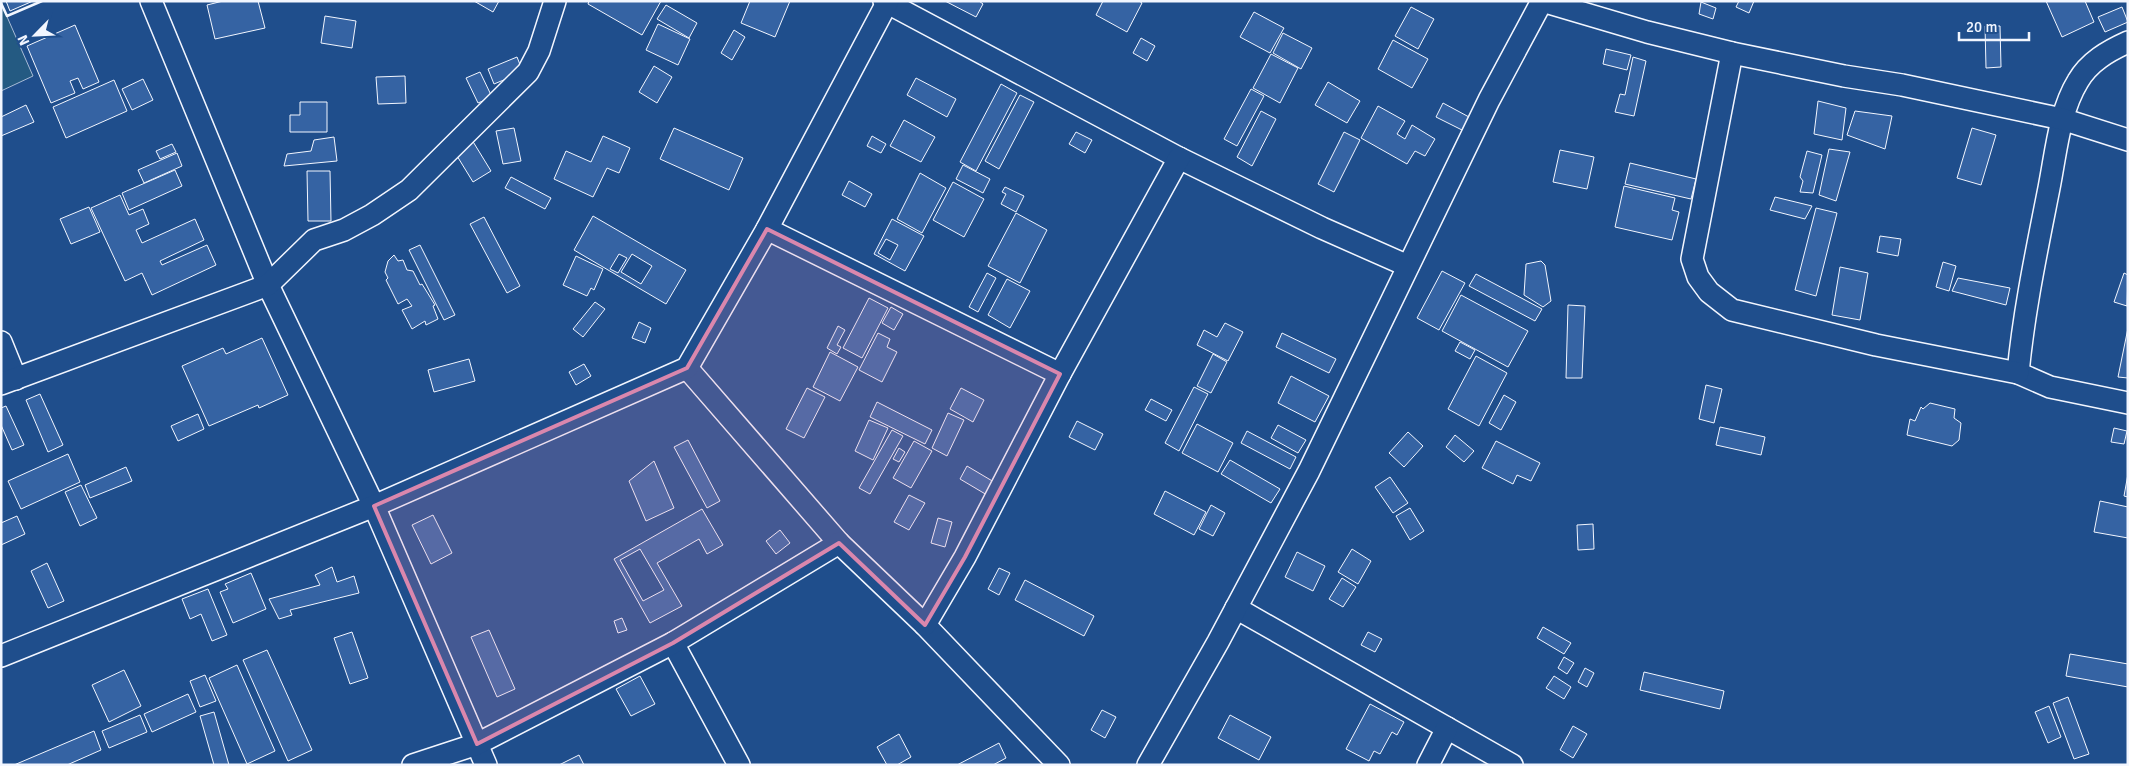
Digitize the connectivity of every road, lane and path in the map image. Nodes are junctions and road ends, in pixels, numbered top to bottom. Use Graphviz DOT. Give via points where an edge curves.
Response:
graph roads {
  1 [pos="151,1"];
  2 [pos="555,1"];
  3 [pos="887,2"];
  4 [pos="2128,42"];
  5 [pos="1732,53"];
  6 [pos="2062,119"];
  7 [pos="2128,140"];
  8 [pos="1179,158"];
  9 [pos="767,229"];
  10 [pos="1408,266"];
  11 [pos="268,285"];
  12 [pos="1,342"];
  13 [pos="687,368"];
  14 [pos="2018,373"];
  15 [pos="1060,374"];
  16 [pos="9,382"];
  17 [pos="2128,403"];
  18 [pos="374,506"];
  19 [pos="839,543"];
  20 [pos="1236,608"];
  21 [pos="925,625"];
  22 [pos="673,644"];
  23 [pos="1,656"];
  24 [pos="1447,728"];
  25 [pos="477,744"];
  26 [pos="412,765"];
  27 [pos="486,765"];
  28 [pos="739,765"];
  29 [pos="1059,765"];
  30 [pos="1148,765"];
  31 [pos="1428,765"];
  32 [pos="1512,765"];
  1 -- 11 [label="street"];
  2 -- 11 [label="street" via="528,72 409,190 344,230 314,240"];
  3 -- 8 [label="street"];
  3 -- 9 [label="street"];
  4 -- 6 [label="street" via="2111,49 2088,66"];
  5 -- 6 [label="street"];
  5 -- 10 [label="street" via="1542,1 1489,100"];
  5 -- 14 [label="street" via="1692,259 1698,277 1709,292 1732,310 1876,345"];
  6 -- 7 [label="street"];
  6 -- 14 [label="street" via="2022,324"];
  8 -- 10 [label="street"];
  8 -- 15 [label="street"];
  9 -- 13 [label="street"];
  9 -- 15 [label="street"];
  10 -- 20 [label="street" via="1309,471"];
  11 -- 16 [label="street"];
  11 -- 18 [label="street"];
  12 -- 16 [label="street"];
  13 -- 18 [label="street"];
  13 -- 19 [label="street"];
  14 -- 17 [label="street" via="2050,387"];
  15 -- 21 [label="street" via="965,557"];
  18 -- 23 [label="street"];
  18 -- 25 [label="street"];
  19 -- 21 [label="street"];
  19 -- 22 [label="street"];
  20 -- 24 [label="street"];
  20 -- 30 [label="street"];
  21 -- 29 [label="street"];
  22 -- 25 [label="street"];
  22 -- 28 [label="street"];
  24 -- 31 [label="street"];
  24 -- 32 [label="street"];
  25 -- 26 [label="street"];
  25 -- 27 [label="street"];
}
